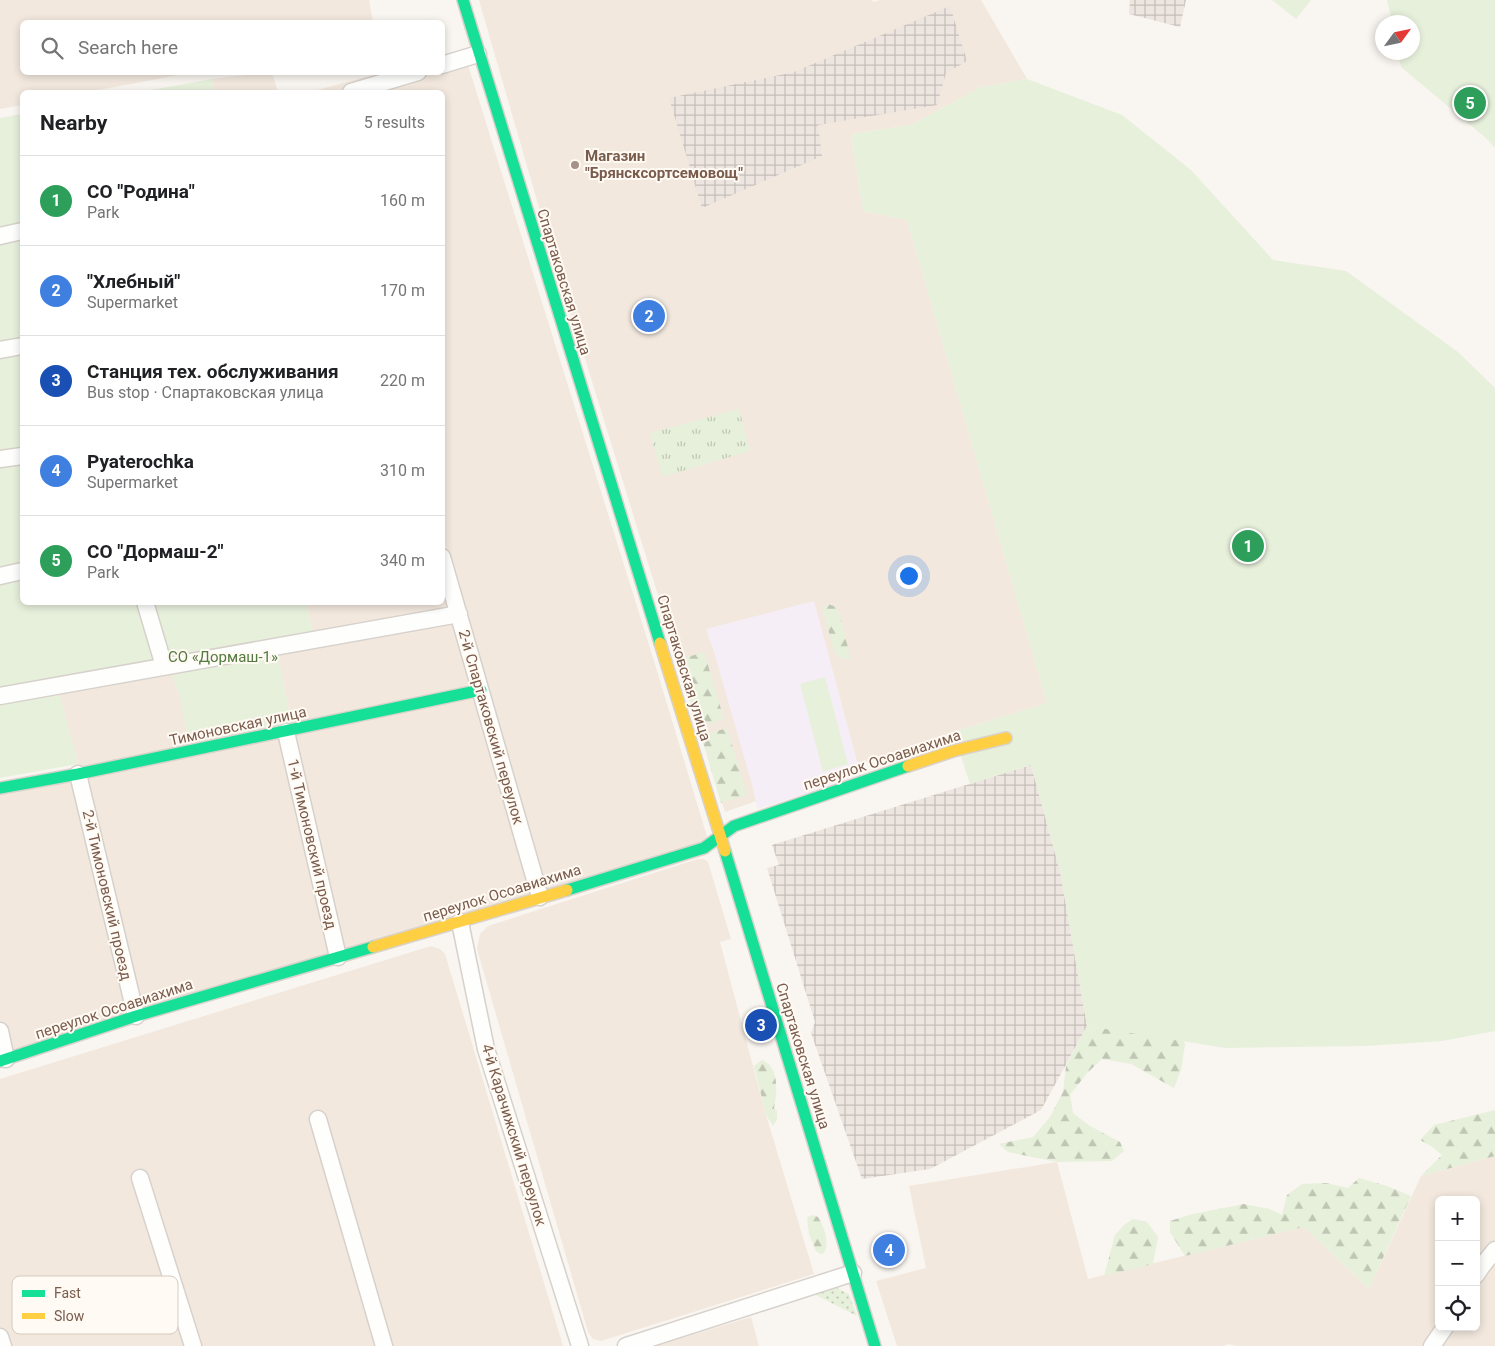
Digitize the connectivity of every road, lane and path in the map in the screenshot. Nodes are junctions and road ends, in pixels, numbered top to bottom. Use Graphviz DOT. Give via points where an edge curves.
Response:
graph roads {
  1 [pos="463,0"];
  2 [pos="478,54"];
  3 [pos="445,64"];
  4 [pos="408,75"];
  5 [pos="358,90"];
  6 [pos="20,231"];
  7 [pos="0,236"];
  8 [pos="20,346"];
  9 [pos="0,350"];
  10 [pos="20,456"];
  11 [pos="0,459"];
  12 [pos="445,567"];
  13 [pos="20,571"];
  14 [pos="0,576"];
  15 [pos="146,605"];
  16 [pos="459,614"];
  17 [pos="164,666"];
  18 [pos="481,690"];
  19 [pos="0,696"];
  20 [pos="286,732"];
  21 [pos="1006,738"];
  22 [pos="78,774"];
  23 [pos="0,788"];
  24 [pos="721,836"];
  25 [pos="540,897"];
  26 [pos="460,922"];
  27 [pos="338,957"];
  28 [pos="136,1016"];
  29 [pos="0,1031"];
  30 [pos="3,1060"];
  31 [pos="318,1119"];
  32 [pos="140,1178"];
  33 [pos="1495,1250"];
  34 [pos="1480,1269"];
  35 [pos="853,1273"];
  36 [pos="171,1276"];
  37 [pos="178,1298"];
  38 [pos="1442,1331"];
  39 [pos="0,1337"];
  40 [pos="3,1346"];
  41 [pos="193,1346"];
  42 [pos="384,1346"];
  43 [pos="580,1346"];
  44 [pos="626,1346"];
  45 [pos="875,1346"];
  46 [pos="1432,1346"];
  1 -- 2 [label="street, Спартаковская улица"];
  2 -- 3 [label="street"];
  2 -- 24 [label="street, Спартаковская улица"];
  4 -- 5 [label="street"];
  6 -- 7 [label="street"];
  8 -- 9 [label="street"];
  10 -- 11 [label="street"];
  12 -- 16 [label="street, 2-й Спартаковский переулок"];
  13 -- 14 [label="street"];
  15 -- 17 [label="street"];
  16 -- 17 [label="street"];
  16 -- 18 [label="street, 2-й Спартаковский переулок"];
  17 -- 19 [label="street"];
  18 -- 20 [label="street, Тимоновская улица"];
  18 -- 25 [label="street, 2-й Спартаковский переулок"];
  20 -- 22 [label="street, Тимоновская улица"];
  20 -- 27 [label="street, 1-й Тимоновский проезд"];
  21 -- 24 [label="street, переулок Осоавиахима" via="953,751 741,823"];
  22 -- 23 [label="street, Тимоновская улица"];
  22 -- 28 [label="street, 2-й Тимоновский проезд"];
  24 -- 25 [label="street, переулок Осоавиахима" via="704,848"];
  24 -- 35 [label="street, Спартаковская улица"];
  25 -- 26 [label="street, переулок Осоавиахима"];
  26 -- 27 [label="street, переулок Осоавиахима"];
  26 -- 43 [label="street, 4-й Карачижский переулок" via="486,1049"];
  27 -- 28 [label="street, переулок Осоавиахима"];
  28 -- 30 [label="street, переулок Осоавиахима"];
  29 -- 30 [label="street"];
  31 -- 42 [label="street"];
  32 -- 36 [label="street"];
  33 -- 34 [label="street"];
  35 -- 44 [label="street"];
  35 -- 45 [label="street, Спартаковская улица"];
  37 -- 41 [label="street"];
  38 -- 46 [label="street"];
  39 -- 40 [label="street"];
}
